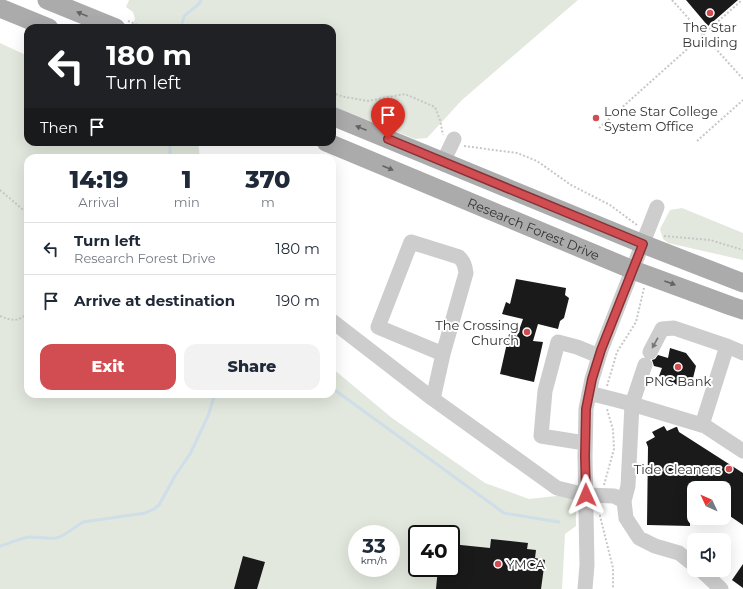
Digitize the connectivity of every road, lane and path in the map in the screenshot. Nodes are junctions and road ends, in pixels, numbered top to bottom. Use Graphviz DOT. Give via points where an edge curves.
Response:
graph roads {
  1 [pos="48,0"];
  2 [pos="672,0"];
  3 [pos="742,0"];
  4 [pos="738,2"];
  5 [pos="0,8"];
  6 [pos="39,24"];
  7 [pos="106,24"];
  8 [pos="703,35"];
  9 [pos="743,79"];
  10 [pos="336,94"];
  11 [pos="743,100"];
  12 [pos="336,118"];
  13 [pos="599,128"];
  14 [pos="454,140"];
  15 [pos="697,141"];
  16 [pos="336,146"];
  17 [pos="444,162"];
  18 [pos="0,190"];
  19 [pos="657,207"];
  20 [pos="24,211"];
  21 [pos="662,236"];
  22 [pos="643,244"];
  23 [pos="743,250"];
  24 [pos="633,270"];
  25 [pos="743,282"];
  26 [pos="743,310"];
  27 [pos="0,316"];
  28 [pos="24,316"];
  29 [pos="336,324"];
  30 [pos="727,346"];
  31 [pos="743,353"];
  32 [pos="443,354"];
  33 [pos="599,356"];
  34 [pos="589,393"];
  35 [pos="433,399"];
  36 [pos="632,404"];
  37 [pos="702,425"];
  38 [pos="585,443"];
  39 [pos="742,449"];
  40 [pos="586,495"];
  41 [pos="624,501"];
  42 [pos="687,559"];
  43 [pos="708,577"];
  44 [pos="585,589"];
  45 [pos="721,589"];
  7 -- 1 [label="main road, one-way"];
  2 -- 8 [label="path"];
  3 -- 4 [label="path"];
  4 -- 8 [label="path"];
  5 -- 6 [label="main road"];
  8 -- 9 [label="path"];
  8 -- 13 [label="path"];
  10 -- 14 [label="path" via="368,101 405,94 435,107 443,136"];
  11 -- 15 [label="path"];
  17 -- 12 [label="main road, Research Forest Drive, one-way"];
  14 -- 17 [label="street"];
  16 -- 24 [label="main road, Research Forest Drive, one-way"];
  17 -- 22 [label="main road, Research Forest Drive"];
  18 -- 20 [label="path"];
  19 -- 22 [label="street"];
  21 -- 23 [label="path" via="710,240"];
  22 -- 24 [label="street"];
  22 -- 25 [label="main road, Research Forest Drive"];
  24 -- 26 [label="main road, Research Forest Drive, one-way"];
  24 -- 33 [label="street"];
  27 -- 28 [label="path" via="15,320"];
  29 -- 35 [label="street"];
  30 -- 31 [label="street"];
  30 -- 36 [label="street, one-way" via="674,328 662,329 647,359"];
  30 -- 37 [label="street"];
  32 -- 32 [label="street" via="466,273 465,266 458,257 411,242 378,327"];
  32 -- 35 [label="street"];
  33 -- 34 [label="street"];
  33 -- 38 [label="street" via="558,342 545,391 541,436"];
  34 -- 36 [label="street"];
  34 -- 38 [label="street"];
  35 -- 40 [label="street" via="557,488"];
  36 -- 37 [label="street"];
  36 -- 41 [label="street" via="628,486"];
  37 -- 39 [label="street"];
  38 -- 40 [label="street"];
  40 -- 41 [label="street" via="614,496"];
  40 -- 44 [label="street"];
  41 -- 42 [label="street" via="626,518 639,538 679,553"];
  43 -- 45 [label="street"];
}
